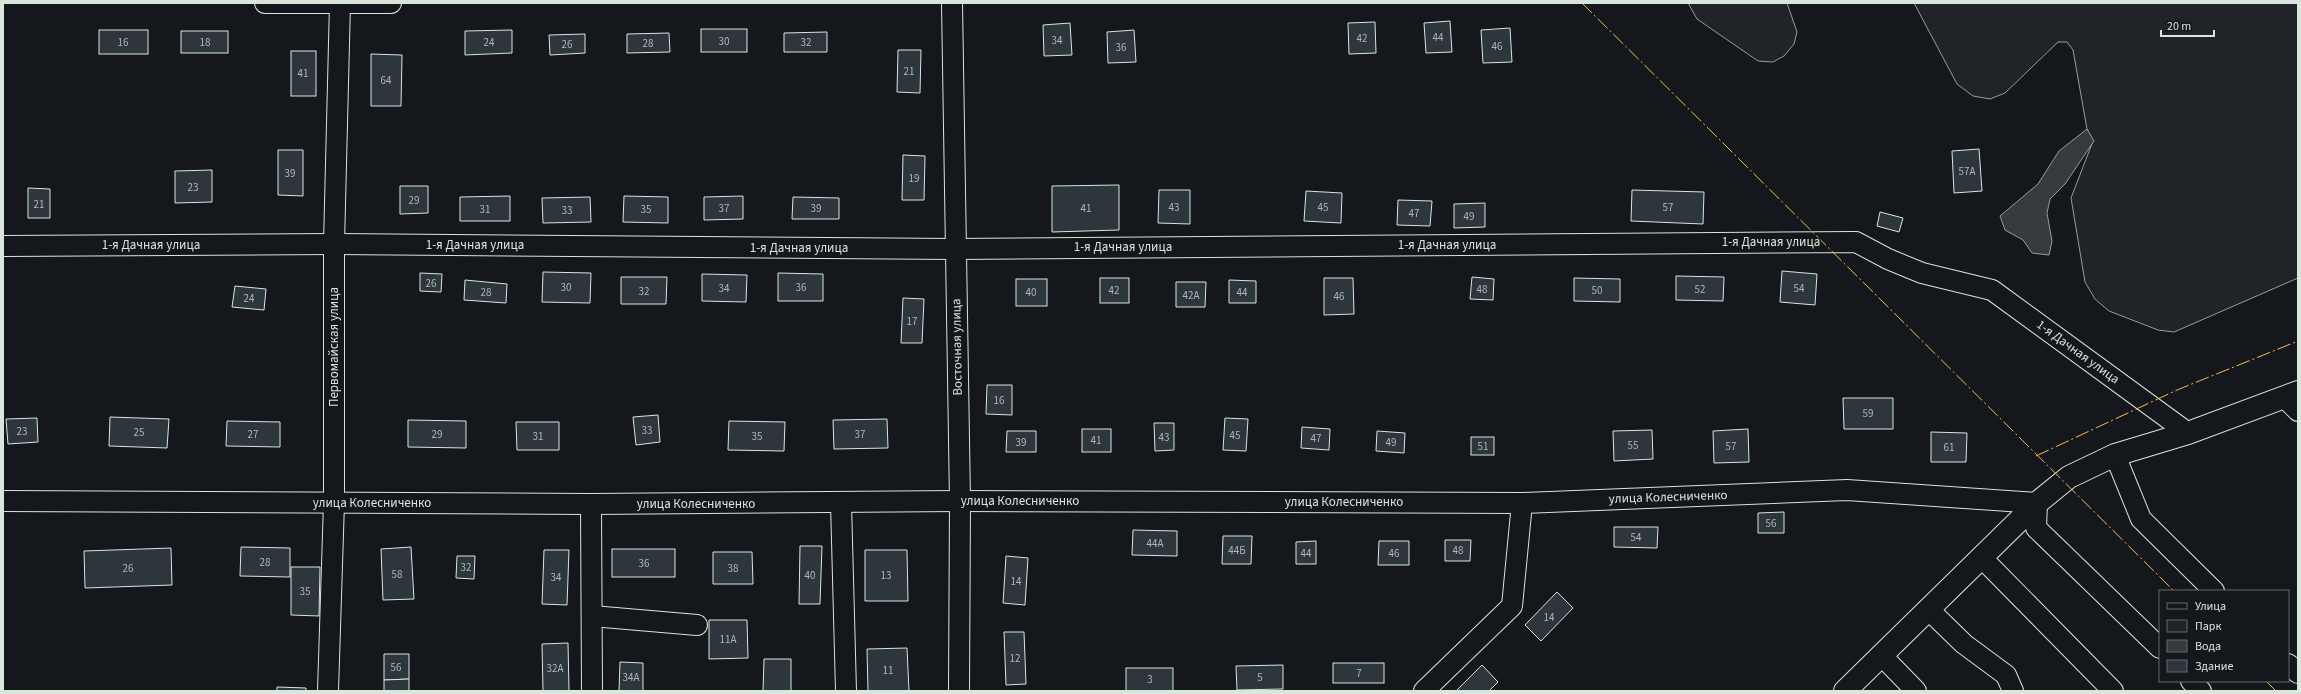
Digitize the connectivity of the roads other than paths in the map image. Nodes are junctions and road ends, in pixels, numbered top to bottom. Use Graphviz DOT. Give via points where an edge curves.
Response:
graph roads {
  1 [pos="265,3"];
  2 [pos="340,3"];
  3 [pos="391,3"];
  4 [pos="952,3"];
  5 [pos="334,244"];
  6 [pos="3,246"];
  7 [pos="955,249"];
  8 [pos="2294,400"];
  9 [pos="2188,433"];
  10 [pos="2115,455"];
  11 [pos="3,500"];
  12 [pos="960,501"];
  13 [pos="334,502"];
  14 [pos="841,503"];
  15 [pos="1522,503"];
  16 [pos="2037,503"];
  17 [pos="591,504"];
  18 [pos="1981,557"];
  19 [pos="2213,590"];
  20 [pos="1928,610"];
  21 [pos="592,616"];
  22 [pos="697,625"];
  23 [pos="2159,647"];
  24 [pos="1881,655"];
  25 [pos="2289,665"];
  26 [pos="2298,673"];
  27 [pos="2192,682"];
  28 [pos="328,691"];
  29 [pos="592,691"];
  30 [pos="846,691"];
  31 [pos="959,691"];
  32 [pos="1424,691"];
  33 [pos="1845,691"];
  34 [pos="1916,691"];
  35 [pos="2013,691"];
  36 [pos="2113,691"];
  37 [pos="2200,691"];
  1 -- 2 [label="street"];
  2 -- 3 [label="street"];
  2 -- 5 [label="street, Первомайская улица"];
  4 -- 7 [label="street, Восточная улица"];
  5 -- 6 [label="street, 1-я Дачная улица"];
  5 -- 7 [label="street, 1-я Дачная улица"];
  5 -- 13 [label="street, Первомайская улица"];
  7 -- 9 [label="street, 1-я Дачная улица" via="1856,242 1922,273 1992,290"];
  7 -- 12 [label="street, Восточная улица"];
  8 -- 9 [label="main road"];
  9 -- 10 [label="main road"];
  10 -- 16 [label="main road" via="2069,477"];
  10 -- 19 [label="street" via="2141,519"];
  11 -- 13 [label="street, улица Колесниченко"];
  12 -- 14 [label="street, улица Колесниченко"];
  12 -- 15 [label="street, улица Колесниченко"];
  12 -- 31 [label="street, Восточная улица"];
  13 -- 17 [label="street, улица Колесниченко"];
  13 -- 28 [label="street, Первомайская улица"];
  14 -- 17 [label="street, улица Колесниченко"];
  14 -- 30 [label="street"];
  15 -- 16 [label="street, улица Колесниченко" via="1847,490"];
  15 -- 32 [label="street" via="1512,606"];
  16 -- 18 [label="main road"];
  16 -- 23 [label="street" via="2036,528"];
  17 -- 21 [label="street"];
  18 -- 20 [label="main road"];
  18 -- 36 [label="street"];
  20 -- 24 [label="main road"];
  20 -- 35 [label="street" via="1964,644 2006,675"];
  21 -- 22 [label="street"];
  21 -- 29 [label="street"];
  24 -- 33 [label="main road"];
  24 -- 34 [label="street"];
  25 -- 26 [label="street"];
  27 -- 37 [label="street"];
}
